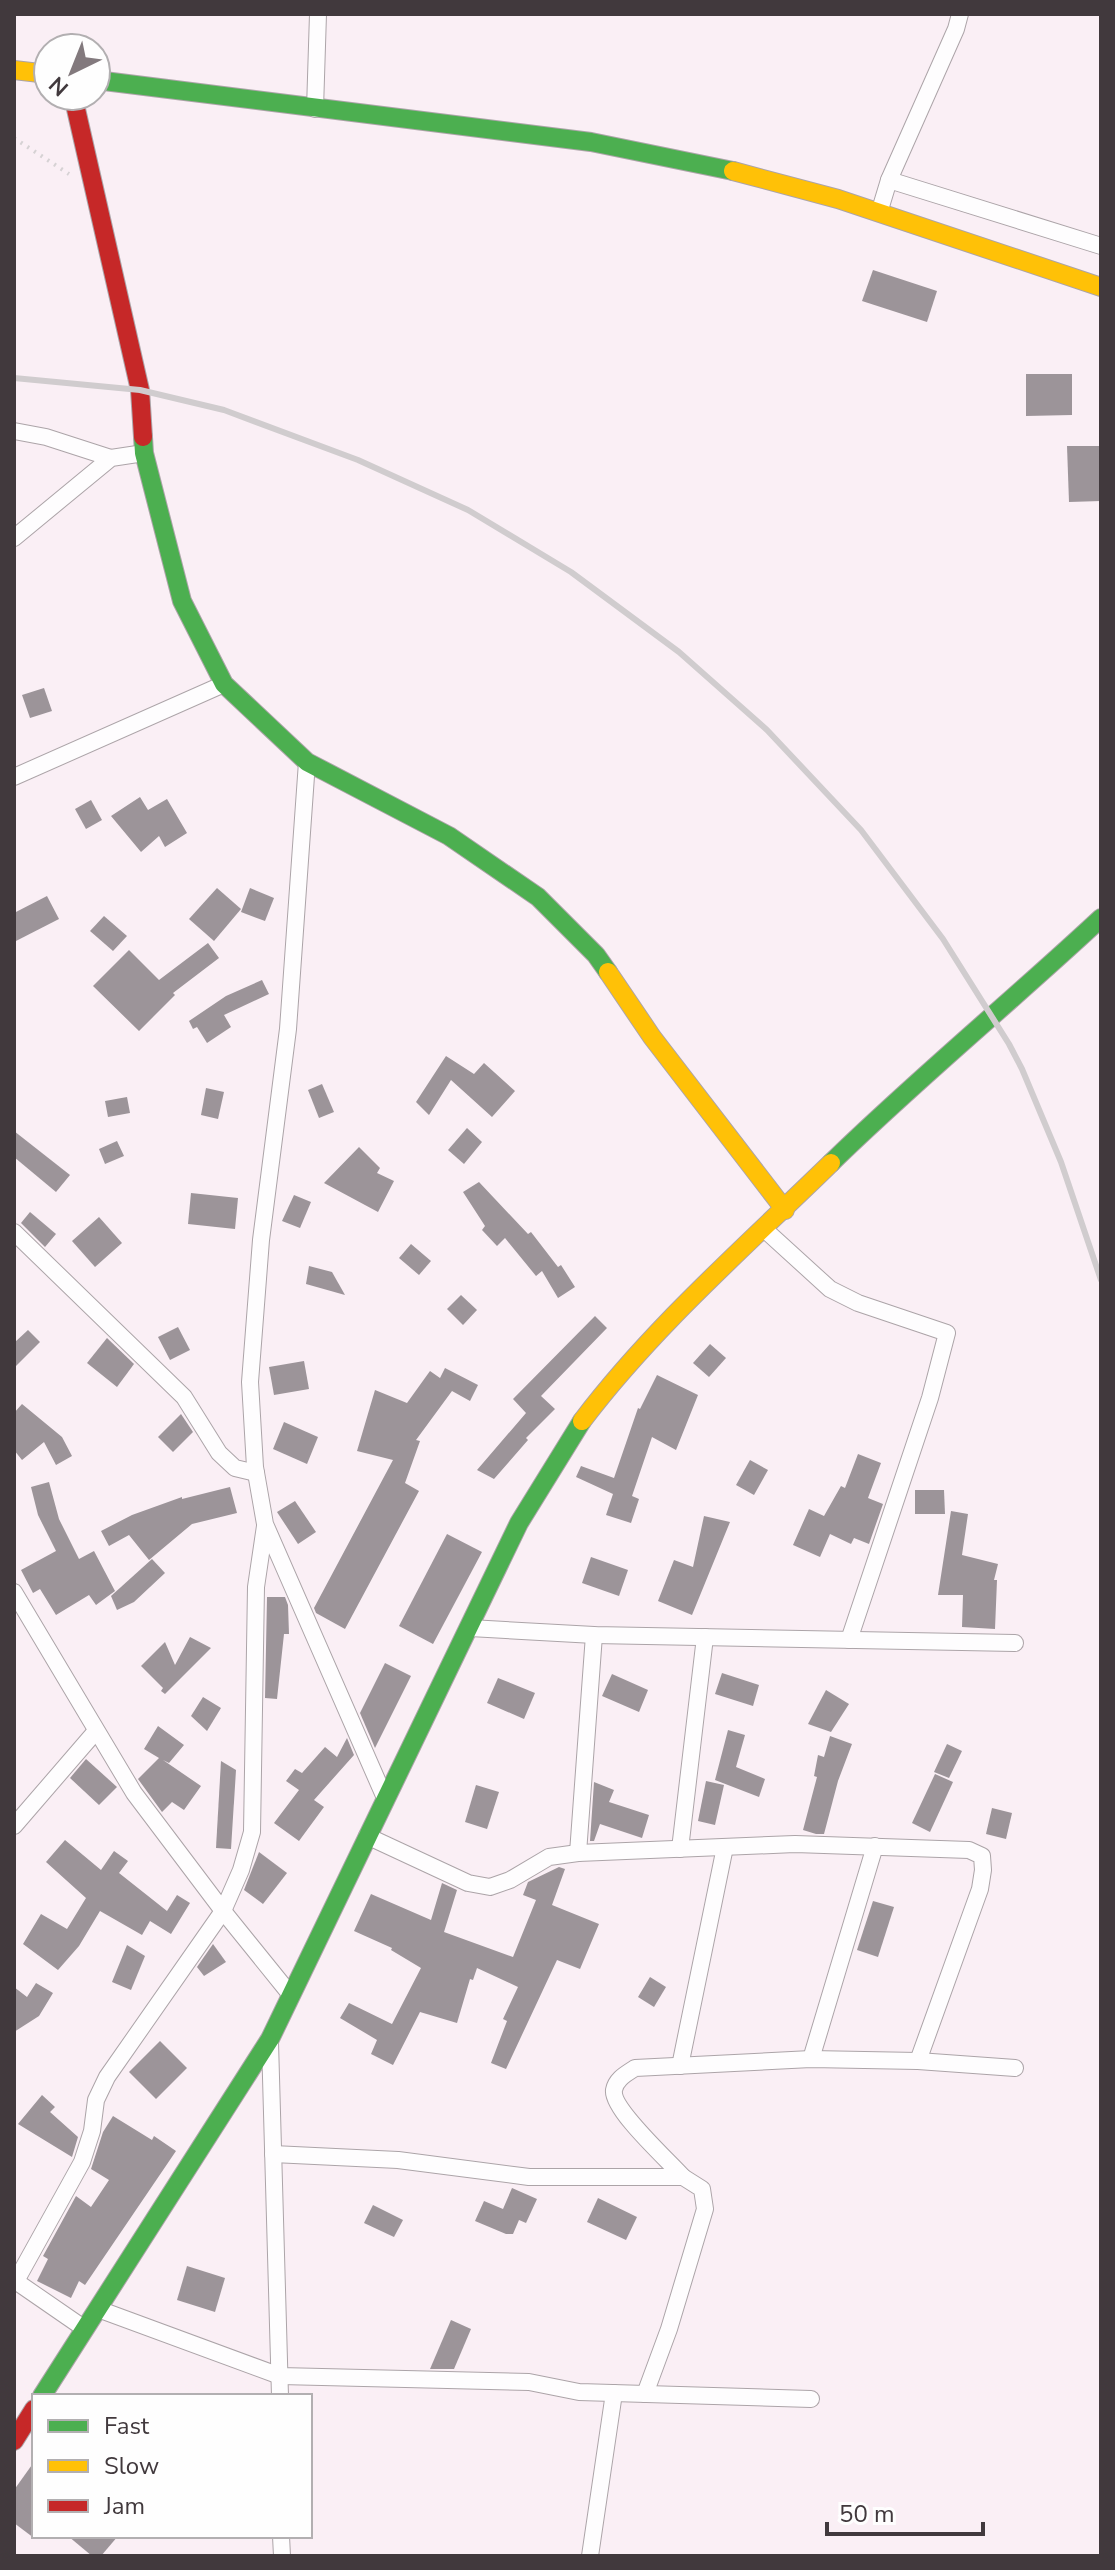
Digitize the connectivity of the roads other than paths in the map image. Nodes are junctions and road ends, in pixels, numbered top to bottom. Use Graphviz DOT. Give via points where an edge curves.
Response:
graph roads {
  1 [pos="318,14"];
  2 [pos="960,14"];
  3 [pos="112,82"];
  4 [pos="315,109"];
  5 [pos="77,112"];
  6 [pos="889,180"];
  7 [pos="879,213"];
  8 [pos="1101,246"];
  9 [pos="1101,287"];
  10 [pos="14,431"];
  11 [pos="144,453"];
  12 [pos="111,458"];
  13 [pos="14,538"];
  14 [pos="224,684"];
  15 [pos="307,762"];
  16 [pos="14,777"];
  17 [pos="1101,918"];
  18 [pos="785,1210"];
  19 [pos="764,1229"];
  20 [pos="14,1232"];
  21 [pos="256,1473"];
  22 [pos="265,1524"];
  23 [pos="14,1592"];
  24 [pos="470,1628"];
  25 [pos="594,1635"];
  26 [pos="705,1637"];
  27 [pos="849,1640"];
  28 [pos="1015,1643"];
  29 [pos="96,1731"];
  30 [pos="385,1798"];
  31 [pos="14,1826"];
  32 [pos="367,1836"];
  33 [pos="875,1846"];
  34 [pos="725,1847"];
  35 [pos="680,1849"];
  36 [pos="578,1853"];
  37 [pos="223,1911"];
  38 [pos="290,1994"];
  39 [pos="270,2039"];
  40 [pos="811,2059"];
  41 [pos="918,2061"];
  42 [pos="680,2066"];
  43 [pos="1015,2068"];
  44 [pos="273,2154"];
  45 [pos="683,2177"];
  46 [pos="15,2281"];
  47 [pos="98,2309"];
  48 [pos="85,2329"];
  49 [pos="280,2376"];
  50 [pos="614,2393"];
  51 [pos="43,2394"];
  52 [pos="280,2394"];
  53 [pos="645,2394"];
  54 [pos="811,2399"];
  55 [pos="32,2412"];
  56 [pos="14,2441"];
  57 [pos="590,2556"];
  1 -- 4 [label="street"];
  2 -- 6 [label="street"];
  3 -- 4 [label="main road"];
  4 -- 7 [label="main road" via="591,142 712,165"];
  5 -- 11 [label="main road" via="140,390"];
  6 -- 7 [label="street"];
  6 -- 8 [label="street"];
  7 -- 9 [label="main road"];
  10 -- 12 [label="street"];
  11 -- 12 [label="street"];
  11 -- 14 [label="main road" via="182,601"];
  12 -- 13 [label="street"];
  14 -- 15 [label="main road"];
  14 -- 16 [label="street"];
  15 -- 18 [label="main road" via="449,836 538,897 596,955"];
  15 -- 21 [label="street" via="288,1029 261,1240 250,1382"];
  17 -- 18 [label="main road" via="889,1107"];
  18 -- 19 [label="main road"];
  19 -- 24 [label="main road" via="650,1340 581,1423 519,1523"];
  19 -- 27 [label="street" via="830,1289 947,1333"];
  20 -- 21 [label="street" via="184,1397 219,1453 235,1468"];
  21 -- 22 [label="street"];
  22 -- 30 [label="street"];
  22 -- 37 [label="street" via="256,1587 252,1832"];
  23 -- 29 [label="street"];
  24 -- 25 [label="street"];
  24 -- 30 [label="main road"];
  25 -- 26 [label="street"];
  25 -- 36 [label="street"];
  26 -- 27 [label="street"];
  26 -- 35 [label="street"];
  27 -- 28 [label="street"];
  29 -- 31 [label="street"];
  29 -- 37 [label="street" via="134,1793"];
  30 -- 32 [label="main road"];
  32 -- 36 [label="street" via="468,1883 490,1887 549,1857"];
  32 -- 38 [label="main road"];
  33 -- 34 [label="street"];
  33 -- 40 [label="street"];
  33 -- 41 [label="street" via="952,1848 982,1856 980,1889"];
  34 -- 35 [label="street"];
  34 -- 42 [label="street"];
  35 -- 36 [label="street"];
  37 -- 38 [label="street"];
  37 -- 46 [label="street" via="107,2077 96,2100 82,2162"];
  38 -- 39 [label="main road"];
  39 -- 44 [label="street"];
  39 -- 47 [label="main road"];
  40 -- 41 [label="street"];
  40 -- 42 [label="street"];
  41 -- 43 [label="street"];
  42 -- 45 [label="street" via="635,2068 614,2087 614,2098"];
  44 -- 45 [label="street" via="398,2160 529,2177"];
  44 -- 49 [label="street"];
  45 -- 53 [label="street" via="702,2189 705,2209"];
  46 -- 48 [label="street"];
  47 -- 48 [label="main road"];
  47 -- 49 [label="street"];
  48 -- 51 [label="main road"];
  49 -- 50 [label="street" via="529,2382"];
  49 -- 52 [label="street"];
  50 -- 53 [label="street"];
  50 -- 57 [label="street"];
  53 -- 54 [label="street"];
  55 -- 56 [label="main road"];
}
